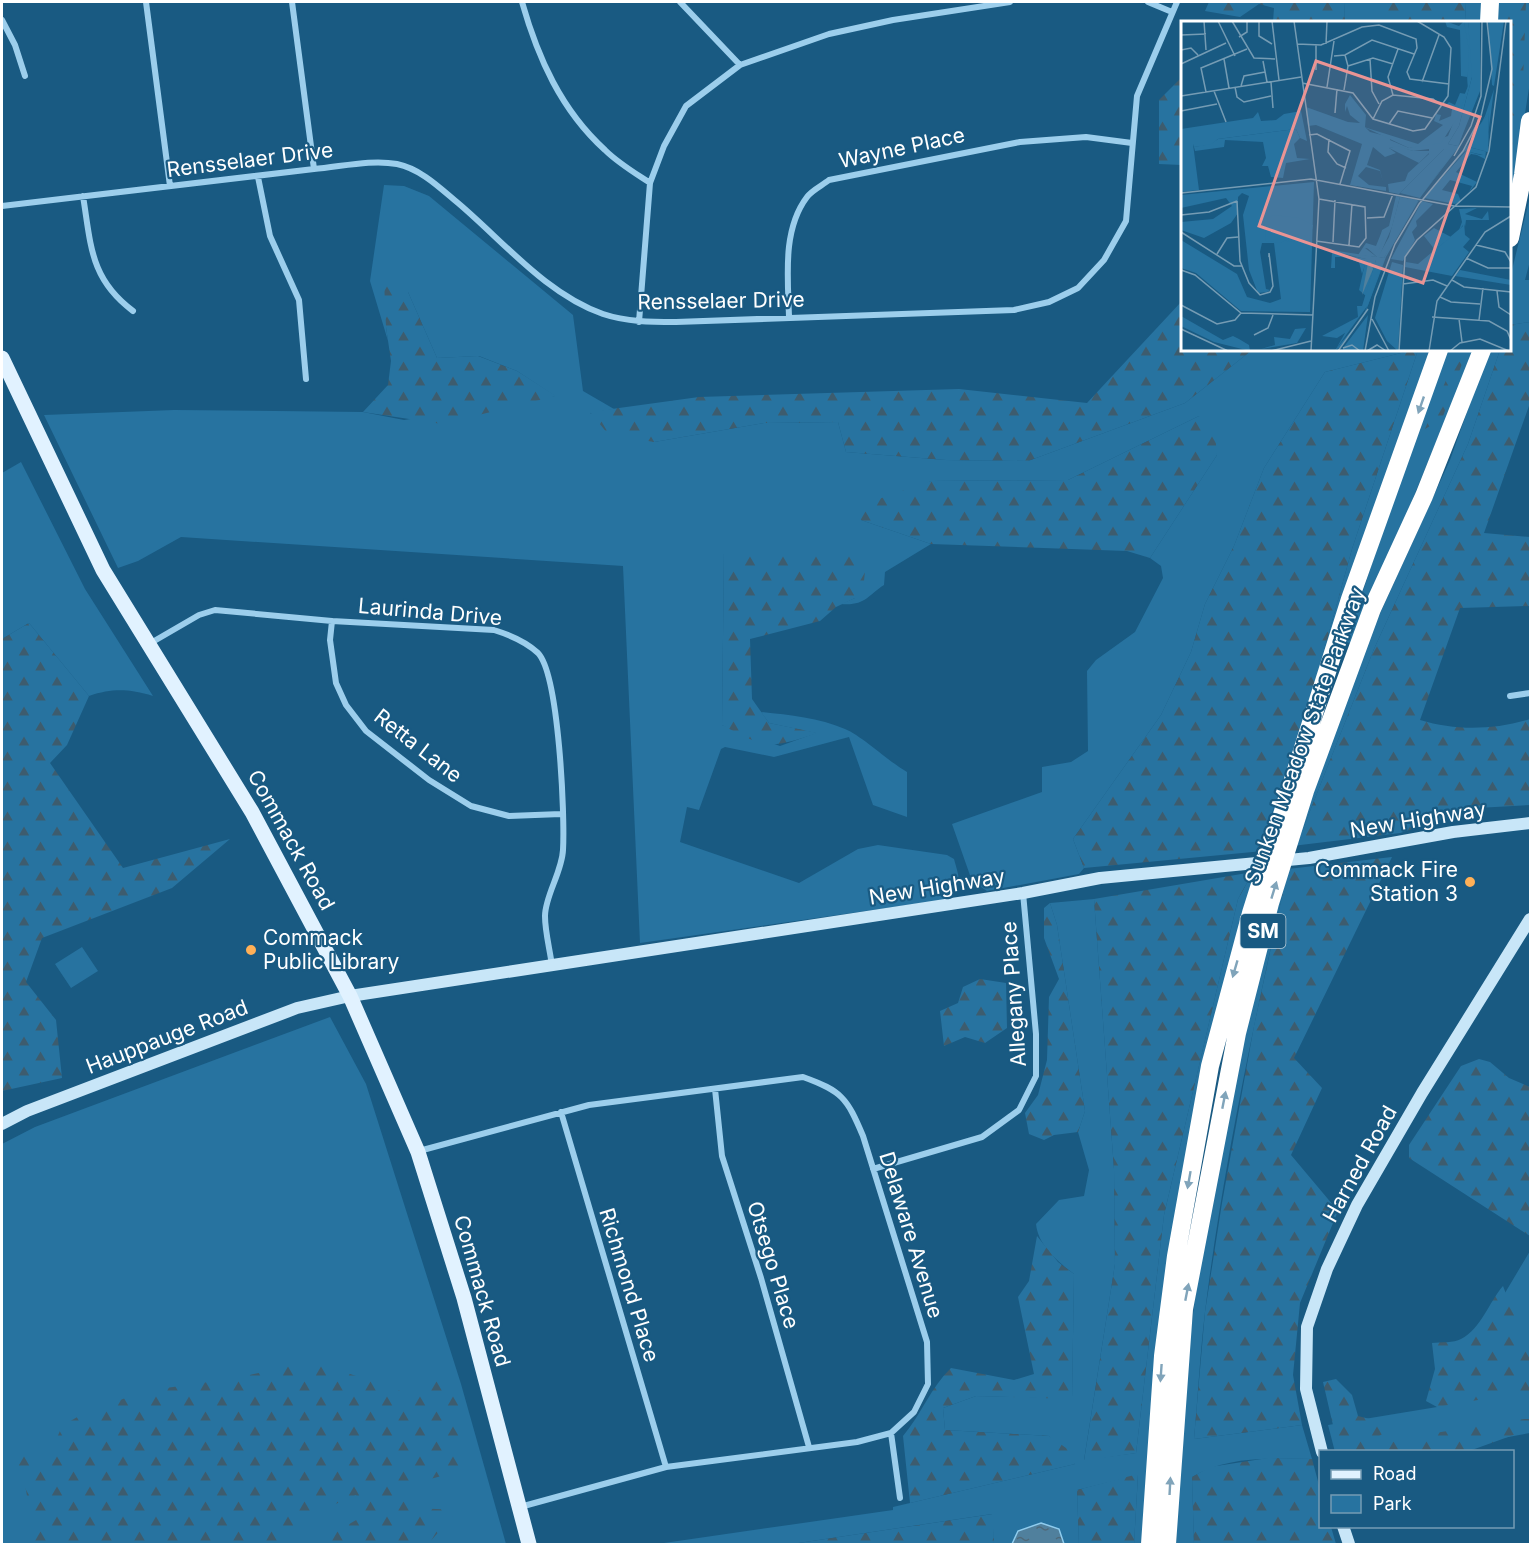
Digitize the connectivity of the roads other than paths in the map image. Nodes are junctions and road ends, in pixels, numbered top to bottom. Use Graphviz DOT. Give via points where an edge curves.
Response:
graph roads {
  1 [pos="146,2"];
  2 [pos="292,2"];
  3 [pos="522,2"];
  4 [pos="680,2"];
  5 [pos="1010,2"];
  6 [pos="1148,2"];
  7 [pos="1177,2"];
  8 [pos="1490,2"];
  9 [pos="1172,12"];
  10 [pos="2,20"];
  11 [pos="1489,21"];
  12 [pos="740,65"];
  13 [pos="25,76"];
  14 [pos="1530,121"];
  15 [pos="1132,143"];
  16 [pos="1529,144"];
  17 [pos="314,169"];
  18 [pos="258,177"];
  19 [pos="650,183"];
  20 [pos="170,186"];
  21 [pos="83,196"];
  22 [pos="2,206"];
  23 [pos="1511,229"];
  24 [pos="133,311"];
  25 [pos="789,317"];
  26 [pos="639,322"];
  27 [pos="1439,351"];
  28 [pos="1482,351"];
  29 [pos="2,358"];
  30 [pos="306,379"];
  31 [pos="332,621"];
  32 [pos="148,644"];
  33 [pos="1530,693"];
  34 [pos="1510,696"];
  35 [pos="561,814"];
  36 [pos="1530,823"];
  37 [pos="1023,893"];
  38 [pos="1530,920"];
  39 [pos="552,966"];
  40 [pos="350,996"];
  41 [pos="715,1089"];
  42 [pos="561,1112"];
  43 [pos="2,1124"];
  44 [pos="418,1152"];
  45 [pos="873,1169"];
  46 [pos="891,1433"];
  47 [pos="809,1448"];
  48 [pos="1321,1450"];
  49 [pos="666,1467"];
  50 [pos="900,1498"];
  51 [pos="519,1507"];
  52 [pos="1343,1528"];
  53 [pos="529,1545"];
  54 [pos="1150,1545"];
  55 [pos="1167,1545"];
  56 [pos="1348,1545"];
  1 -- 20 [label="street"];
  2 -- 17 [label="street"];
  3 -- 19 [label="street" via="535,45 559,95 605,151"];
  4 -- 12 [label="street"];
  5 -- 12 [label="street" via="829,34"];
  6 -- 9 [label="street"];
  7 -- 9 [label="street, Rensselaer Drive"];
  8 -- 11 [label="highway"];
  9 -- 15 [label="street, Rensselaer Drive" via="1137,96"];
  10 -- 13 [label="street"];
  12 -- 19 [label="street" via="686,106"];
  14 -- 16 [label="highway"];
  15 -- 25 [label="street, Rensselaer Drive" via="1126,221 1104,260 1078,288 1049,302 1014,310"];
  15 -- 25 [label="street, Wayne Place" via="1086,137 1020,142 830,180 807,196 793,225 788,264"];
  16 -- 23 [label="highway"];
  17 -- 18 [label="street, Rensselaer Drive"];
  17 -- 26 [label="street, Rensselaer Drive" via="397,164 428,177 572,300 604,315"];
  18 -- 20 [label="street, Rensselaer Drive"];
  18 -- 30 [label="street" via="270,236 299,300"];
  19 -- 26 [label="street"];
  20 -- 21 [label="street, Rensselaer Drive"];
  21 -- 22 [label="street, Rensselaer Drive"];
  21 -- 24 [label="street" via="93,255 102,278 113,296"];
  25 -- 26 [label="street, Rensselaer Drive"];
  27 -- 54 [label="highway, Sunken Meadow State Parkway / SM, one-way" via="1350,599 1251,913 1210,1066 1176,1256 1163,1356"];
  55 -- 28 [label="highway, Sunken Meadow State Parkway / SM, one-way" via="1184,1309 1236,1034 1270,903 1305,791 1372,609 1424,496"];
  29 -- 32 [label="main road, Commack Road" via="103,570"];
  31 -- 32 [label="street, Laurinda Drive" via="215,610"];
  31 -- 35 [label="street, Retta Lane" via="330,640 336,683 346,705 366,731 429,780 471,806 509,816"];
  31 -- 35 [label="street, Laurinda Drive" via="494,630 516,638 539,654 552,682 557,714"];
  32 -- 40 [label="main road, Commack Road" via="252,812"];
  33 -- 34 [label="street"];
  35 -- 39 [label="street, Laurinda Drive" via="563,851 545,914"];
  36 -- 37 [label="street, New Highway" via="1453,832 1309,858 1100,878"];
  37 -- 39 [label="street, New Highway"];
  37 -- 45 [label="street, Allegany Place" via="1036,1076 1018,1110 982,1137"];
  38 -- 48 [label="street, Harned Road" via="1410,1113 1357,1205 1328,1269 1307,1327 1306,1389"];
  39 -- 40 [label="street, New Highway"];
  40 -- 43 [label="street, Hauppauge Road" via="297,1008"];
  40 -- 44 [label="main road, Commack Road"];
  41 -- 42 [label="street, Delaware Avenue"];
  41 -- 45 [label="street, Delaware Avenue" via="803,1077 829,1086 850,1104"];
  41 -- 47 [label="street, Otsego Place" via="722,1156"];
  42 -- 44 [label="street, Delaware Avenue"];
  42 -- 49 [label="street, Richmond Place"];
  44 -- 51 [label="main road, Commack Road" via="464,1298"];
  45 -- 46 [label="street, Delaware Avenue" via="927,1342 928,1384 914,1412"];
  46 -- 47 [label="street, Delaware Avenue"];
  46 -- 50 [label="street"];
  47 -- 49 [label="street, Delaware Avenue"];
  49 -- 51 [label="street, Delaware Avenue"];
  51 -- 53 [label="main road, Commack Road"];
  52 -- 56 [label="street"];
}
